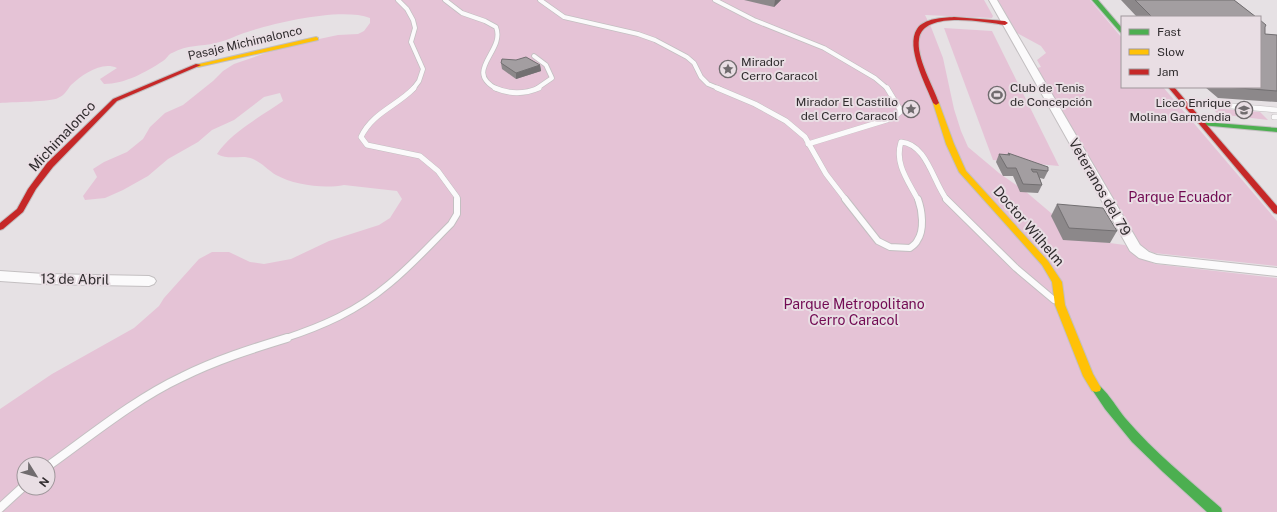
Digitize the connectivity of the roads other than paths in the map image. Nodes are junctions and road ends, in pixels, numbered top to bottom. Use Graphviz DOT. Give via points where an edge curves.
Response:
graph roads {
  1 [pos="398,0"];
  2 [pos="445,0"];
  3 [pos="540,0"];
  4 [pos="715,0"];
  5 [pos="993,0"];
  6 [pos="1095,0"];
  7 [pos="1005,22"];
  8 [pos="1121,30"];
  9 [pos="316,40"];
  10 [pos="534,56"];
  11 [pos="1172,88"];
  12 [pos="115,100"];
  13 [pos="1184,102"];
  14 [pos="1277,110"];
  15 [pos="1203,124"];
  16 [pos="1277,130"];
  17 [pos="808,144"];
  18 [pos="1277,211"];
  19 [pos="0,226"];
  20 [pos="1277,272"];
  21 [pos="0,276"];
  22 [pos="149,282"];
  23 [pos="1060,305"];
  24 [pos="56,460"];
  25 [pos="16,493"];
  26 [pos="0,508"];
  27 [pos="1216,512"];
  1 -- 24 [label="lane" via="406,7 412,18 415,28 411,42 423,69 419,82 370,122 361,137 367,145 420,156 438,170 457,196 457,214 451,224 390,284 349,312 317,328 231,355 181,377 149,395"];
  2 -- 10 [label="lane" via="460,12 496,27 497,41 483,70 492,87 499,91 520,93 546,84 552,78 551,72 542,60"];
  3 -- 17 [label="lane" via="564,17 655,40 694,63 708,84 755,104 786,121 805,137"];
  4 -- 17 [label="lane" via="754,20 824,48 875,78 887,88 901,112 893,118"];
  5 -- 7 [label="street, Veteranos del 79"];
  6 -- 8 [label="street"];
  7 -- 20 [label="street, Veteranos del 79" via="1133,246 1156,259"];
  7 -- 23 [label="street, Doctor Wilhelm" via="936,20 921,28 916,40 943,128 956,160 963,172 1045,263 1057,282"];
  9 -- 12 [label="street, Pasaje Michimalonco" via="206,62"];
  11 -- 13 [label="street"];
  12 -- 19 [label="street, Michimalonco" via="50,165 20,210"];
  13 -- 14 [label="lane"];
  13 -- 15 [label="street"];
  15 -- 16 [label="street"];
  15 -- 18 [label="street"];
  17 -- 23 [label="lane" via="826,174 878,241 890,247 910,248 918,241 921,228 920,209 918,199 906,179 899,147 901,142 905,141 911,144 930,166 939,189 952,208 1030,281"];
  21 -- 22 [label="street, 13 de Abril"];
  23 -- 27 [label="street, Doctor Wilhelm" via="1088,376 1109,408 1127,430"];
  25 -- 26 [label="lane"];
}
